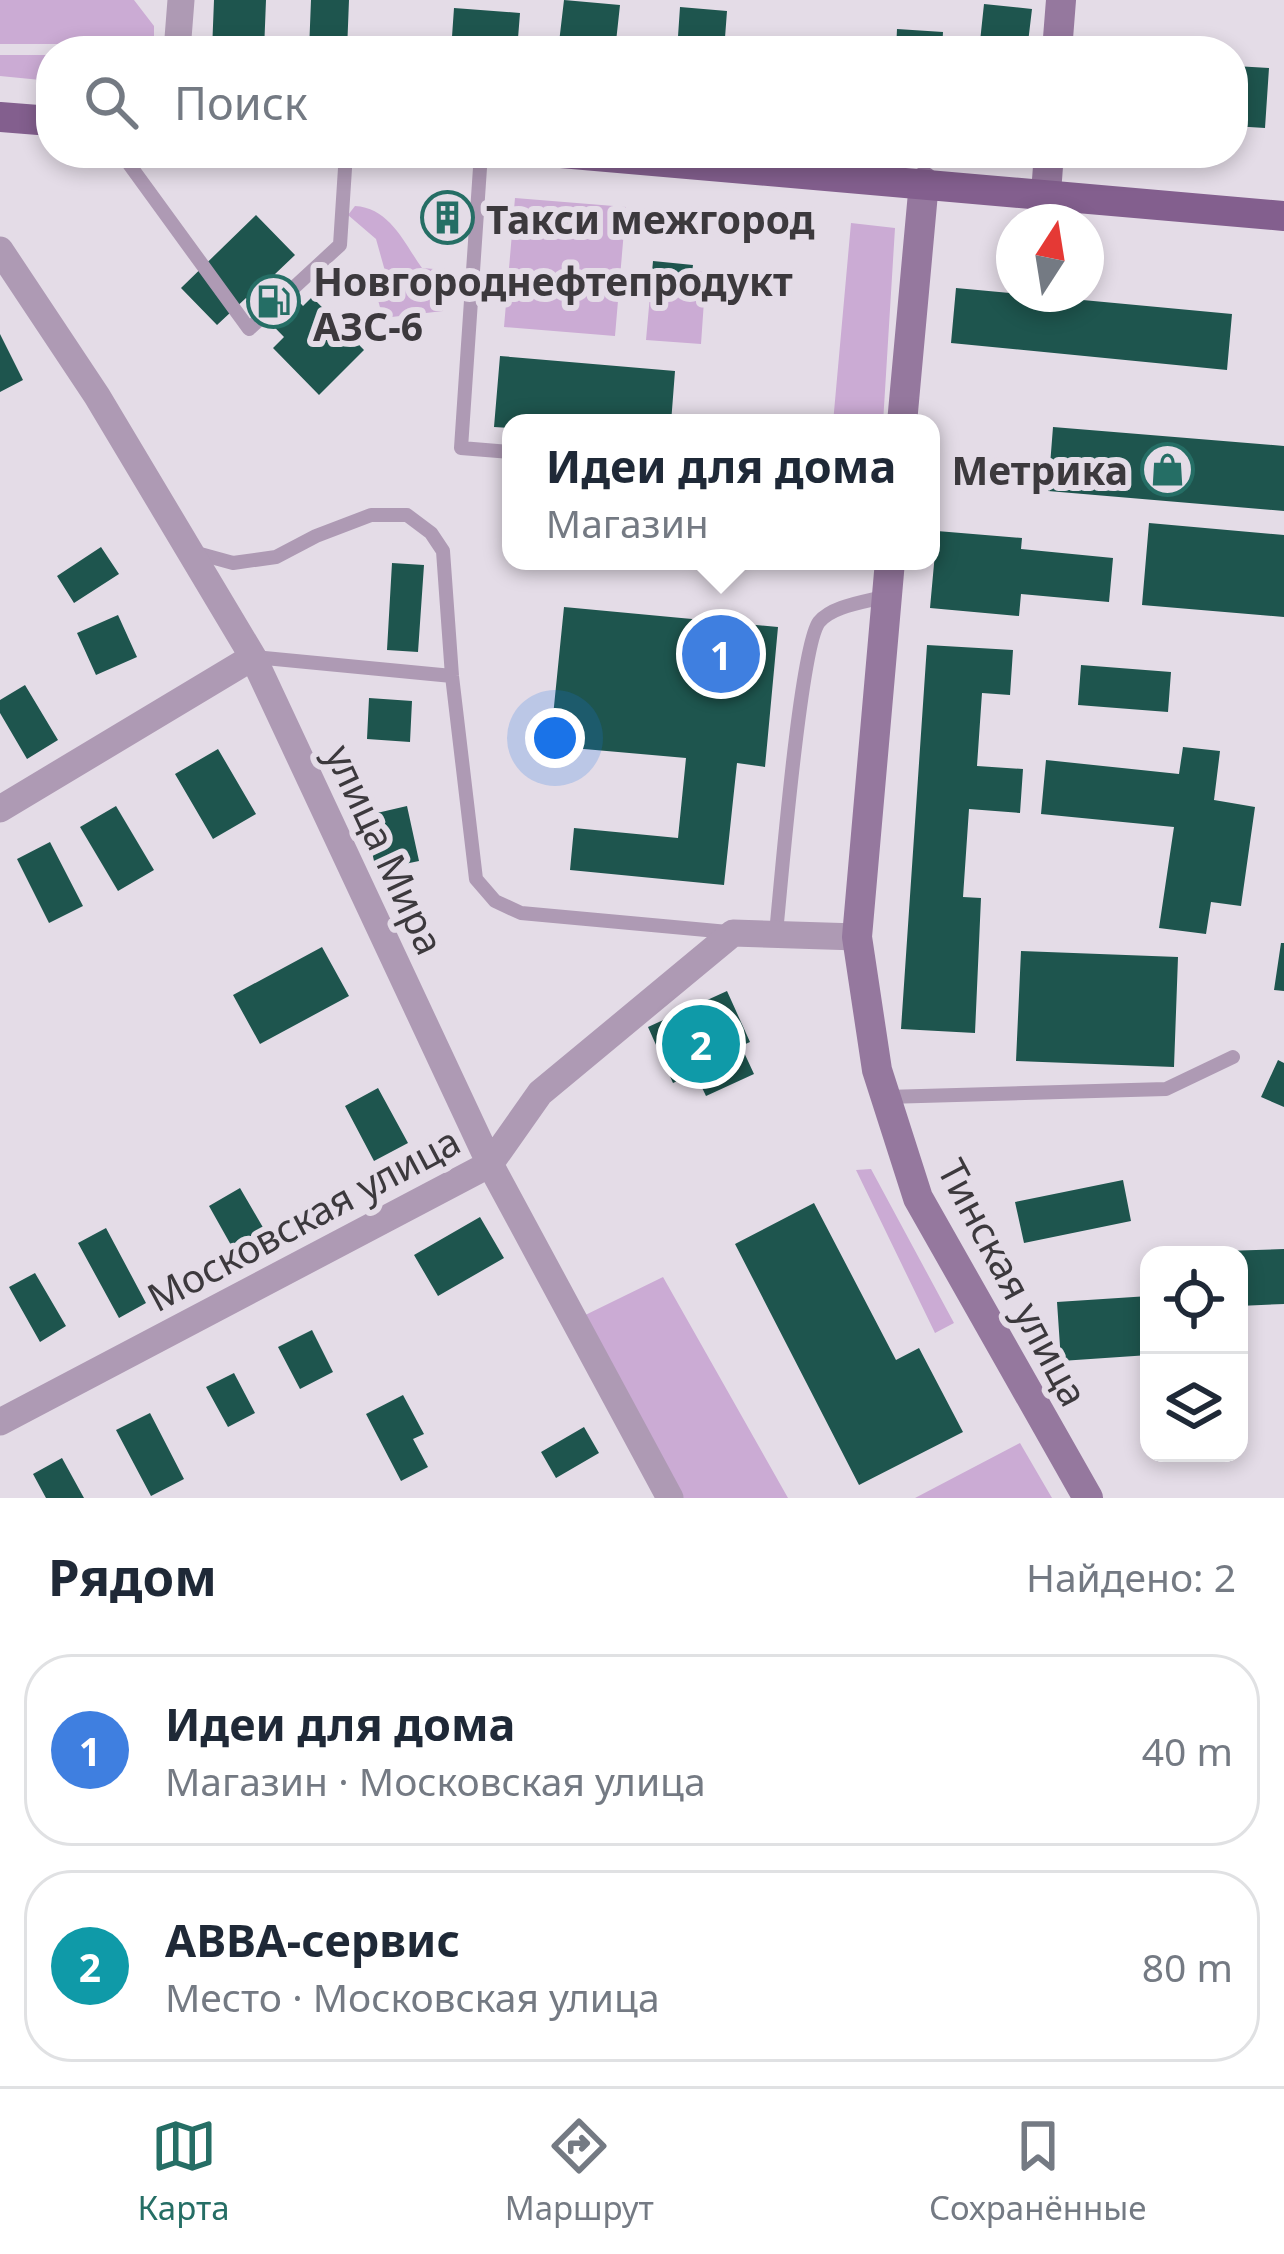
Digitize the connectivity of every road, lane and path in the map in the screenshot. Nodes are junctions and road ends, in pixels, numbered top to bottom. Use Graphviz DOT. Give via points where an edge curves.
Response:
graph roads {
  1 [pos="181,0"];
  2 [pos="1061,0"];
  3 [pos="178,36"];
  4 [pos="1058,36"];
  5 [pos="0,117"];
  6 [pos="36,120"];
  7 [pos="132,168"];
  8 [pos="345,168"];
  9 [pos="480,168"];
  10 [pos="748,168"];
  11 [pos="1048,168"];
  12 [pos="923,182"];
  13 [pos="1046,193"];
  14 [pos="1284,216"];
  15 [pos="0,250"];
  16 [pos="903,414"];
  17 [pos="502,451"];
  18 [pos="191,551"];
  19 [pos="889,570"];
  20 [pos="887,596"];
  21 [pos="253,657"];
  22 [pos="452,676"];
  23 [pos="0,809"];
  24 [pos="733,932"];
  25 [pos="776,933"];
  26 [pos="857,938"];
  27 [pos="1233,1057"];
  28 [pos="884,1097"];
  29 [pos="490,1164"];
  30 [pos="0,1422"];
  31 [pos="670,1498"];
  32 [pos="1088,1498"];
  1 -- 3 [label="street"];
  2 -- 4 [label="main road"];
  5 -- 6 [label="main road"];
  7 -- 8 [label="lane" via="249,329 340,245"];
  9 -- 17 [label="lane" via="461,448"];
  10 -- 12 [label="main road"];
  11 -- 13 [label="main road"];
  12 -- 13 [label="main road"];
  12 -- 16 [label="main road"];
  13 -- 14 [label="main road"];
  15 -- 18 [label="street, улица Мира"];
  18 -- 21 [label="street, улица Мира"];
  18 -- 22 [label="lane" via="233,563 276,557 371,515 407,515 443,551"];
  19 -- 20 [label="main road"];
  20 -- 25 [label="lane" via="837,610 815,627"];
  20 -- 26 [label="main road"];
  21 -- 22 [label="lane"];
  21 -- 23 [label="street"];
  21 -- 29 [label="street, улица Мира"];
  22 -- 24 [label="lane" via="476,880 495,901 521,913"];
  24 -- 25 [label="street"];
  24 -- 29 [label="street, Московская улица" via="540,1093"];
  25 -- 26 [label="street"];
  26 -- 28 [label="main road"];
  27 -- 28 [label="lane" via="1166,1089"];
  28 -- 32 [label="main road, Тинская улица" via="918,1198"];
  29 -- 30 [label="street, Московская улица"];
  29 -- 31 [label="street, улица Мира"];
}
